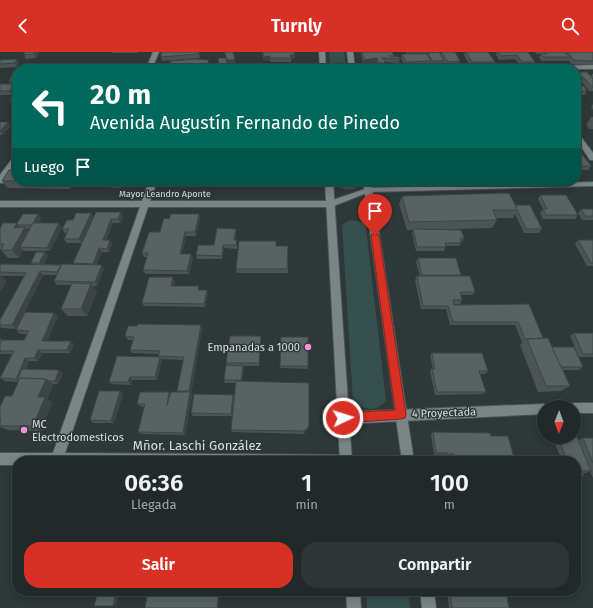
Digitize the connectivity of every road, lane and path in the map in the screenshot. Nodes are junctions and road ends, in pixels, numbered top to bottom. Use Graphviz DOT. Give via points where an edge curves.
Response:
graph roads {
  1 [pos="156,52"];
  2 [pos="322,52"];
  3 [pos="350,52"];
  4 [pos="151,64"];
  5 [pos="323,64"];
  6 [pos="351,64"];
  7 [pos="581,67"];
  8 [pos="593,67"];
  9 [pos="581,141"];
  10 [pos="593,158"];
  11 [pos="12,163"];
  12 [pos="0,181"];
  13 [pos="581,184"];
  14 [pos="593,184"];
  15 [pos="151,186"];
  16 [pos="329,186"];
  17 [pos="366,186"];
  18 [pos="368,186"];
  19 [pos="0,204"];
  20 [pos="146,204"];
  21 [pos="331,204"];
  22 [pos="581,408"];
  23 [pos="593,408"];
  24 [pos="537,409"];
  25 [pos="401,414"];
  26 [pos="343,418"];
  27 [pos="58,456"];
  28 [pos="346,456"];
  29 [pos="407,456"];
  30 [pos="0,459"];
  31 [pos="12,459"];
  32 [pos="353,596"];
  33 [pos="428,596"];
  34 [pos="354,608"];
  35 [pos="429,608"];
  1 -- 4 [label="street"];
  2 -- 5 [label="street"];
  3 -- 6 [label="street"];
  7 -- 8 [label="street"];
  9 -- 10 [label="street"];
  11 -- 12 [label="street"];
  13 -- 14 [label="street"];
  15 -- 20 [label="street"];
  16 -- 21 [label="street"];
  17 -- 21 [label="street"];
  18 -- 25 [label="street"];
  19 -- 20 [label="street, Mayor Leandro Aponte"];
  20 -- 21 [label="street, Mayor Leandro Aponte"];
  20 -- 27 [label="street"];
  21 -- 26 [label="street"];
  22 -- 23 [label="street"];
  24 -- 25 [label="street, 4 Proyectada"];
  25 -- 26 [label="street, 4 Proyectada"];
  25 -- 29 [label="street"];
  26 -- 28 [label="street"];
  30 -- 31 [label="street, Mñor. Laschi González"];
  32 -- 34 [label="street"];
  33 -- 35 [label="street"];
}
